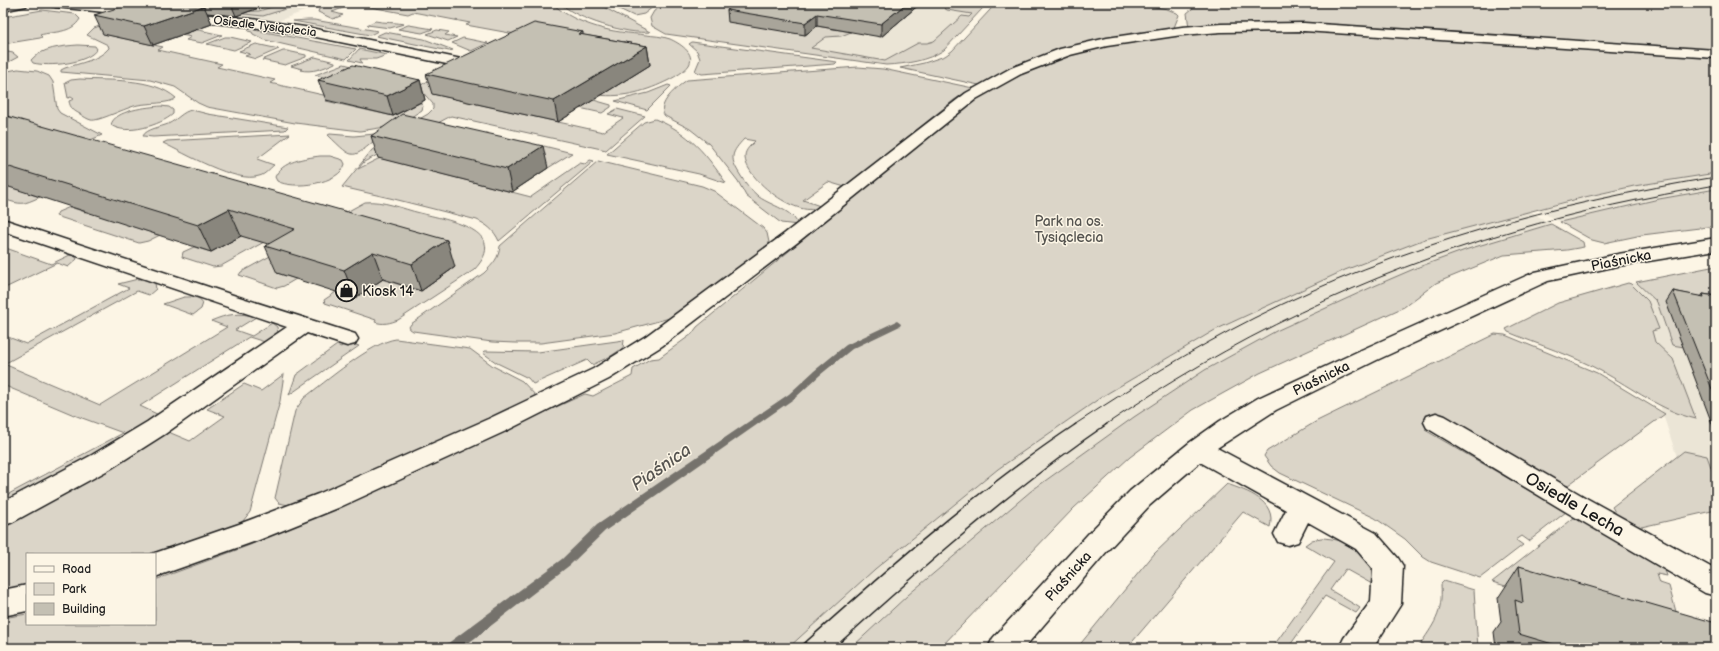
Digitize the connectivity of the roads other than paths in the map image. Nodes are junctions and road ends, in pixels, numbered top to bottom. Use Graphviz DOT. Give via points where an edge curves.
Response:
graph roads {
  1 [pos="22,3"];
  2 [pos="56,3"];
  3 [pos="3,7"];
  4 [pos="153,13"];
  5 [pos="168,15"];
  6 [pos="1716,54"];
  7 [pos="471,65"];
  8 [pos="3,225"];
  9 [pos="1716,244"];
  10 [pos="303,326"];
  11 [pos="347,340"];
  12 [pos="1436,422"];
  13 [pos="1198,449"];
  14 [pos="1302,506"];
  15 [pos="3,516"];
  16 [pos="1288,534"];
  17 [pos="156,565"];
  18 [pos="1716,584"];
  19 [pos="1004,648"];
  20 [pos="1355,648"];
  1 -- 3 [label="street"];
  2 -- 4 [label="street"];
  5 -- 7 [label="street, Osiedle Tysiąclecia" via="311,32"];
  6 -- 17 [label="street" via="1304,27 1221,28 1152,34 1065,52 1010,74 958,106 853,190 654,341 600,374 328,501"];
  8 -- 10 [label="street"];
  9 -- 13 [label="street, Piaśnicka" via="1542,276 1267,404"];
  10 -- 11 [label="street"];
  10 -- 15 [label="street" via="156,428 101,462"];
  12 -- 18 [label="street, Osiedle Lecha"];
  13 -- 14 [label="street"];
  13 -- 19 [label="street, Piaśnicka" via="1140,498"];
  14 -- 16 [label="street"];
  14 -- 20 [label="street" via="1366,541 1388,566 1386,604"];
}
